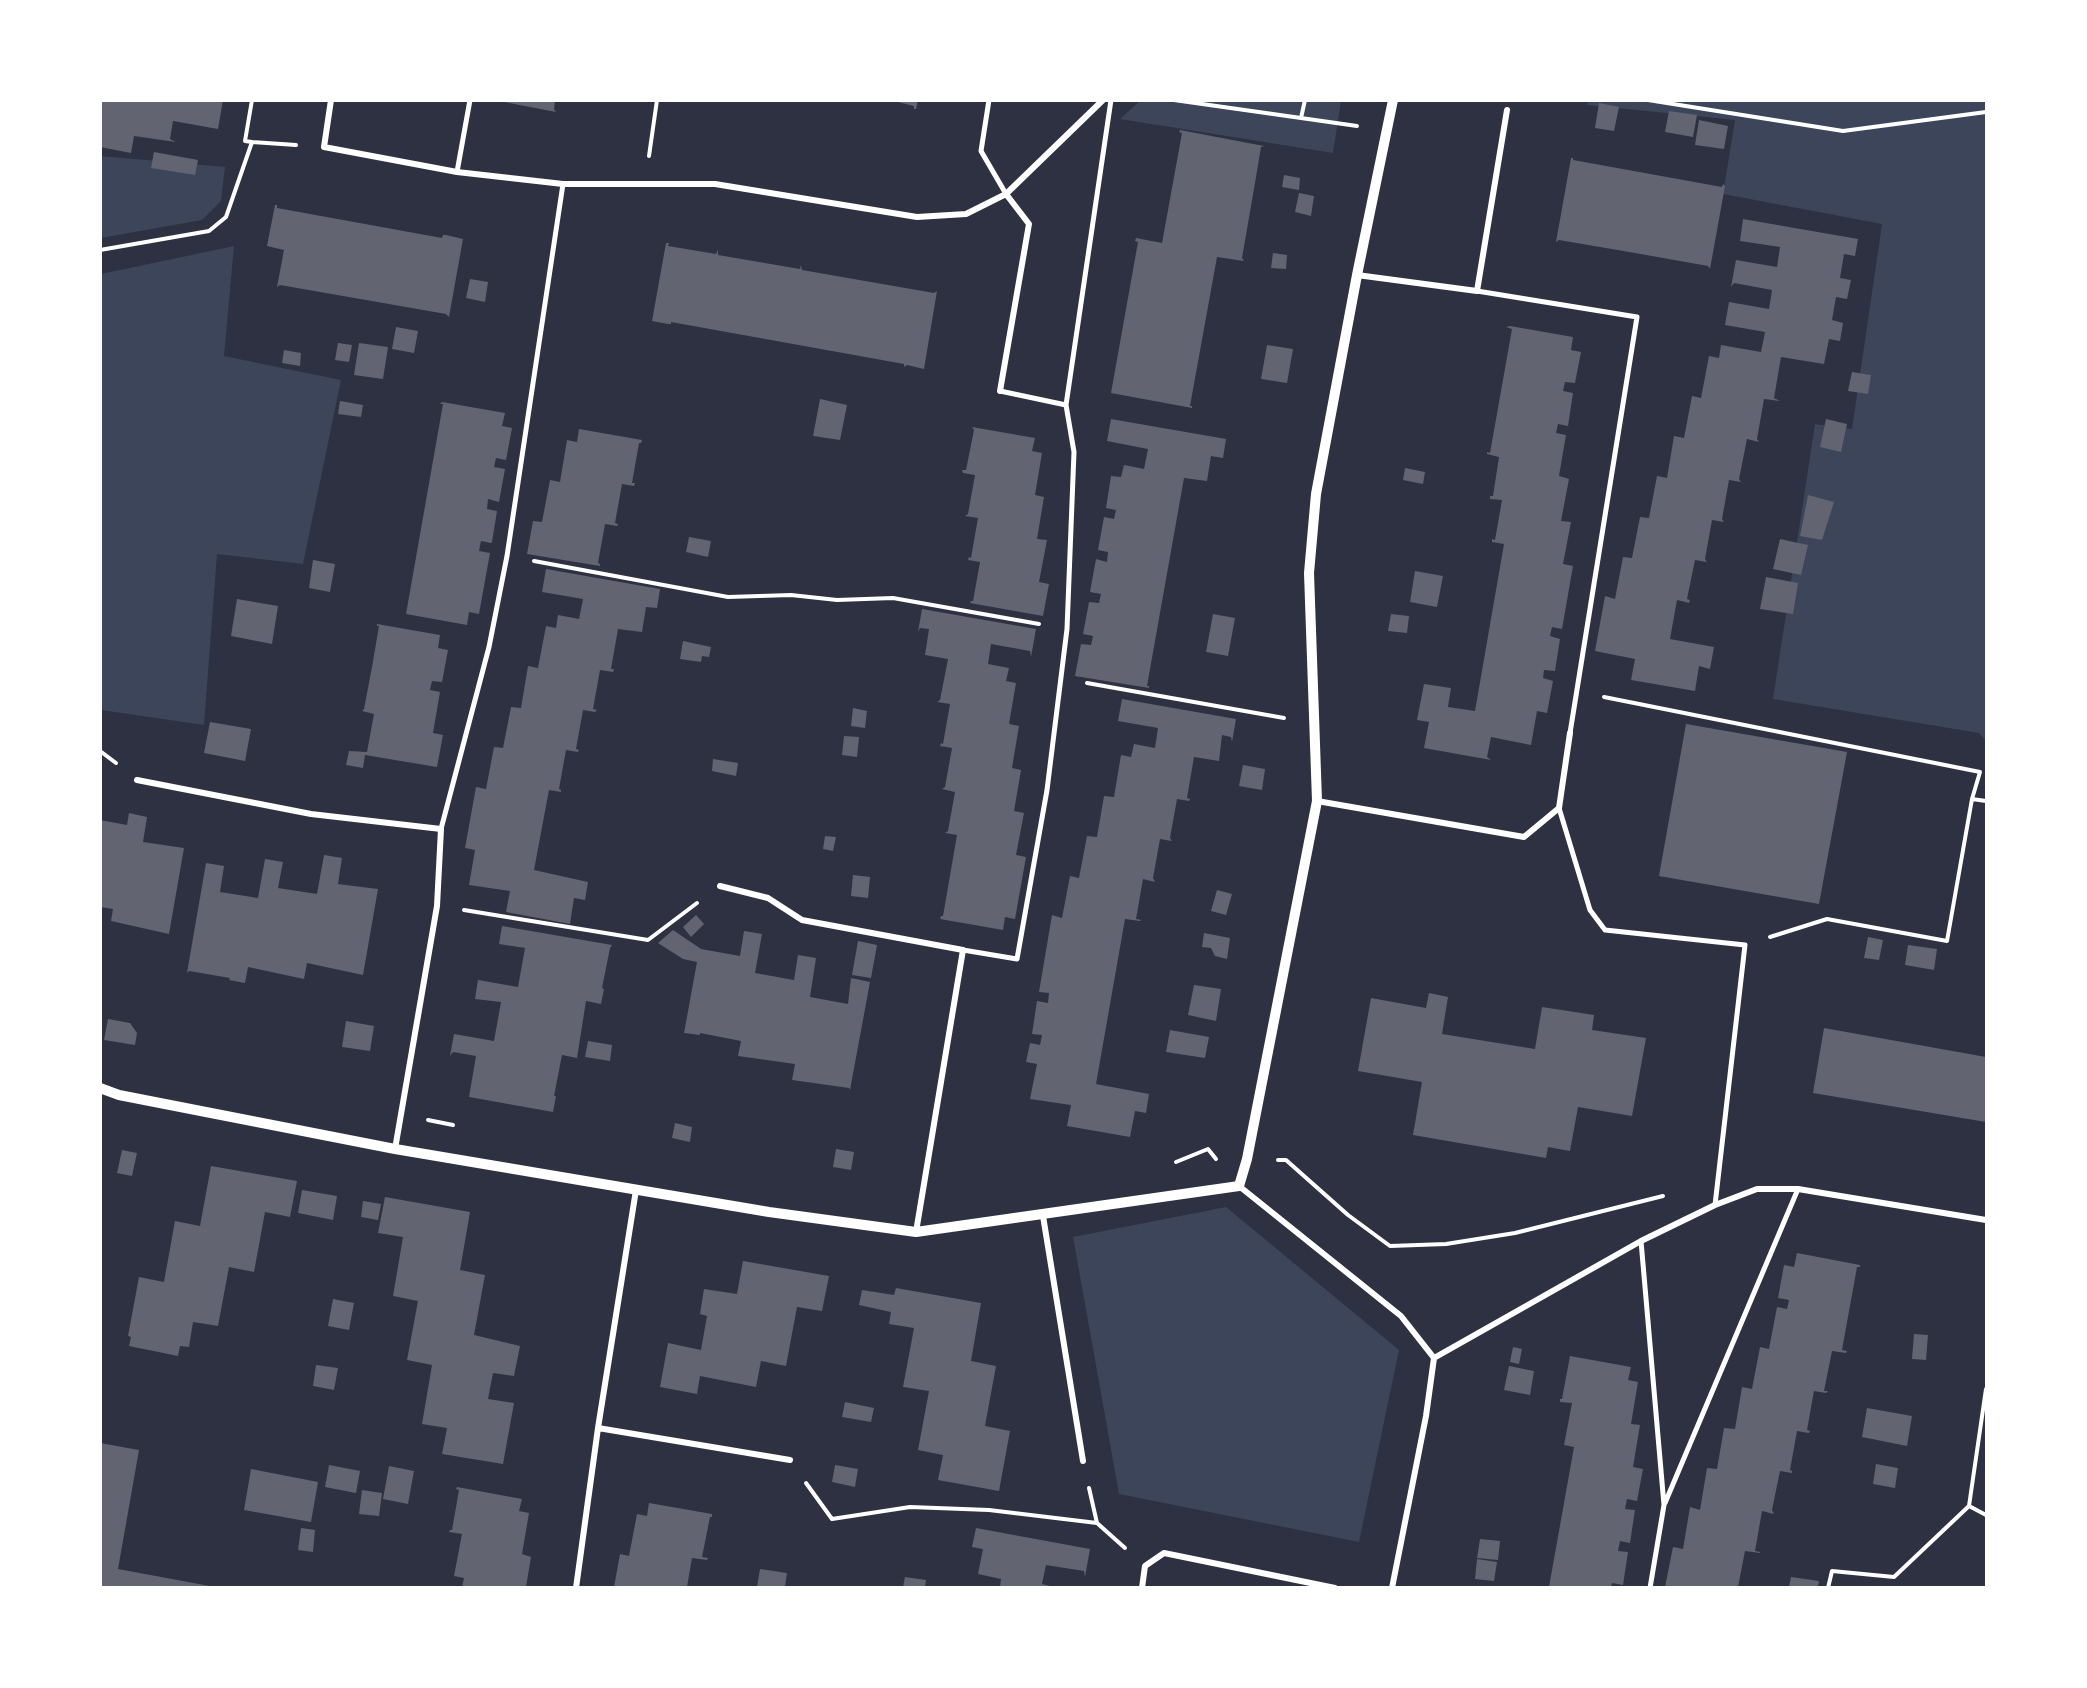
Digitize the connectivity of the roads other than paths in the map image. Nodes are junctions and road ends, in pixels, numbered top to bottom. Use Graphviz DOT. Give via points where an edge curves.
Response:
graph roads {
  1 [pos="331,100"];
  2 [pos="470,100"];
  3 [pos="989,100"];
  4 [pos="1103,100"];
  5 [pos="1111,100"];
  6 [pos="1393,100"];
  7 [pos="1507,110"];
  8 [pos="457,172"];
  9 [pos="564,184"];
  10 [pos="1006,194"];
  11 [pos="1357,275"];
  12 [pos="1477,291"];
  13 [pos="1000,391"];
  14 [pos="1066,405"];
  15 [pos="1570,733"];
  16 [pos="137,780"];
  17 [pos="1317,801"];
  18 [pos="1558,808"];
  19 [pos="441,829"];
  20 [pos="720,886"];
  21 [pos="963,950"];
  22 [pos="100,1088"];
  23 [pos="395,1149"];
  24 [pos="1239,1186"];
  25 [pos="1798,1189"];
  26 [pos="636,1190"];
  27 [pos="1715,1205"];
  28 [pos="1043,1216"];
  29 [pos="1986,1220"];
  30 [pos="916,1232"];
  31 [pos="1641,1241"];
  32 [pos="1434,1358"];
  33 [pos="598,1428"];
  34 [pos="790,1460"];
  35 [pos="1083,1461"];
  36 [pos="1664,1505"];
  37 [pos="576,1587"];
  38 [pos="1142,1587"];
  39 [pos="1335,1587"];
  40 [pos="1392,1587"];
  41 [pos="1650,1587"];
  1 -- 8 [label="street" via="324,147"];
  2 -- 8 [label="street"];
  3 -- 10 [label="street" via="981,151"];
  4 -- 10 [label="street"];
  5 -- 14 [label="street"];
  6 -- 11 [label="street"];
  7 -- 12 [label="street"];
  8 -- 9 [label="street"];
  9 -- 10 [label="street" via="715,184 917,217 966,214"];
  9 -- 19 [label="street" via="507,556 489,648"];
  10 -- 13 [label="street" via="1029,224"];
  11 -- 12 [label="street"];
  11 -- 17 [label="street" via="1316,494 1309,573"];
  12 -- 15 [label="street" via="1637,317"];
  13 -- 14 [label="street"];
  14 -- 21 [label="street" via="1074,452 1067,629 1047,790 1017,959"];
  15 -- 18 [label="street"];
  16 -- 19 [label="street" via="311,814"];
  17 -- 18 [label="street" via="1524,837"];
  17 -- 24 [label="street"];
  18 -- 27 [label="street" via="1590,910 1605,930 1745,945"];
  19 -- 23 [label="street" via="437,906"];
  20 -- 21 [label="street" via="768,898 802,920"];
  21 -- 30 [label="street"];
  22 -- 23 [label="street" via="119,1095"];
  23 -- 26 [label="street"];
  24 -- 28 [label="street"];
  24 -- 32 [label="street" via="1401,1316"];
  25 -- 27 [label="street" via="1757,1189"];
  25 -- 29 [label="street"];
  25 -- 36 [label="street"];
  26 -- 30 [label="street"];
  26 -- 33 [label="street"];
  27 -- 31 [label="street"];
  28 -- 30 [label="street"];
  28 -- 35 [label="street"];
  31 -- 32 [label="street"];
  31 -- 36 [label="street"];
  32 -- 40 [label="street"];
  33 -- 34 [label="street"];
  33 -- 37 [label="street"];
  36 -- 41 [label="street"];
  38 -- 39 [label="street" via="1145,1566 1164,1553"];
}
